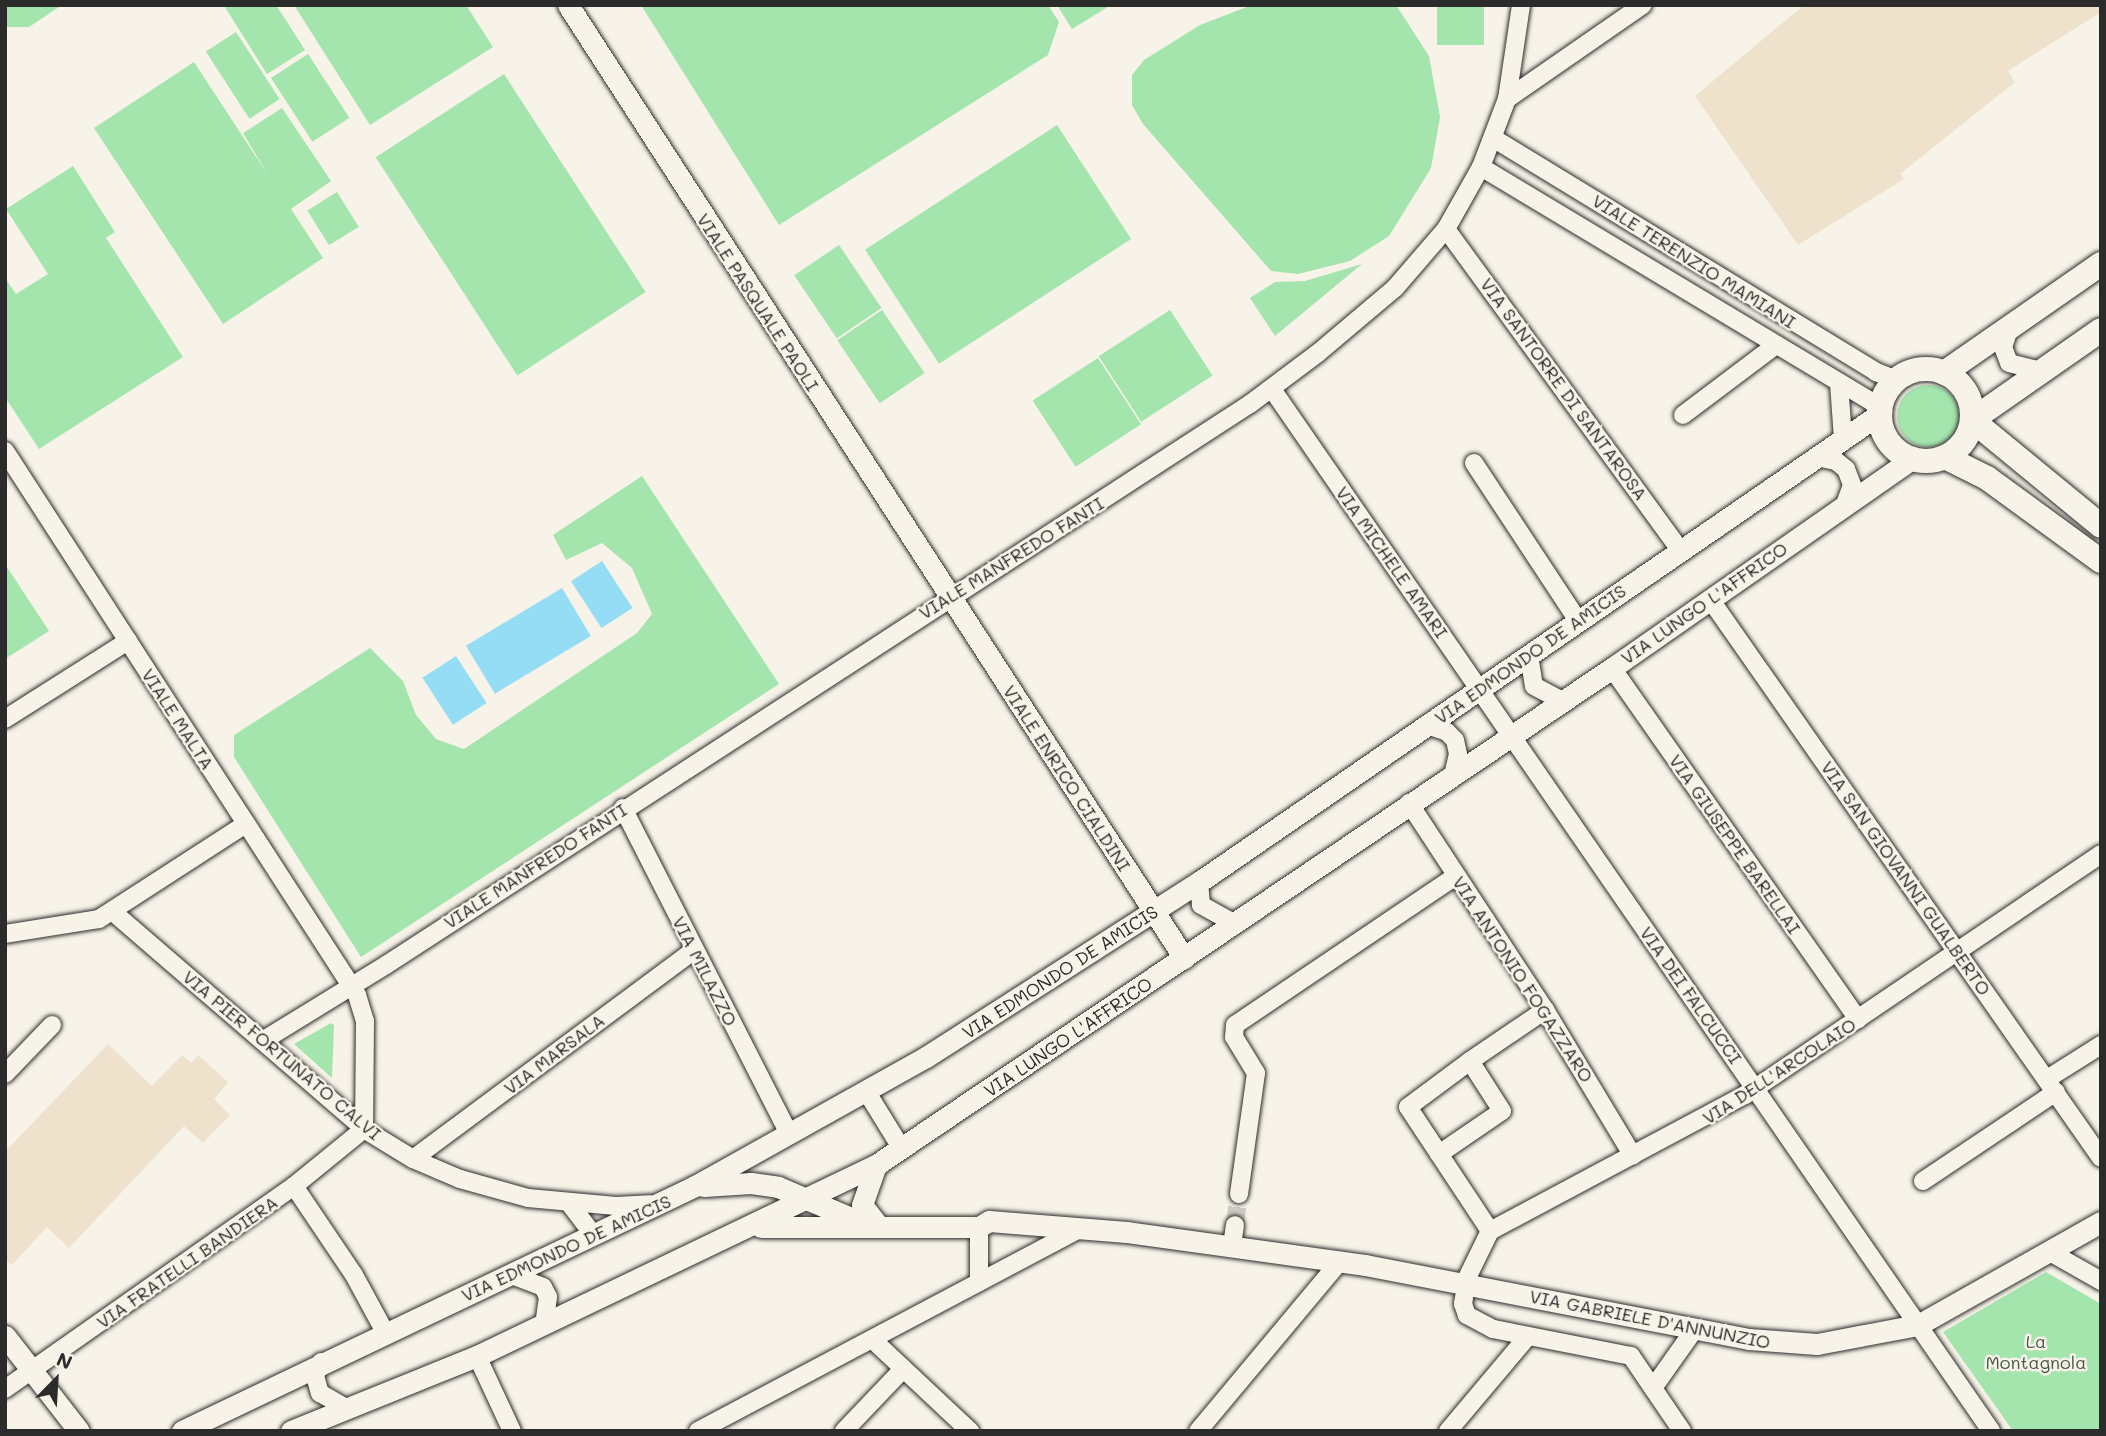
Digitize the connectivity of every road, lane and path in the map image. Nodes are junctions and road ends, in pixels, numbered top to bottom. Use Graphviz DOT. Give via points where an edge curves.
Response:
graph roads {
  1 [pos="568,5"];
  2 [pos="1521,5"];
  3 [pos="1643,5"];
  4 [pos="1507,99"];
  5 [pos="1493,138"];
  6 [pos="1481,167"];
  7 [pos="1446,229"];
  8 [pos="2101,264"];
  9 [pos="2009,329"];
  10 [pos="2101,330"];
  11 [pos="1776,345"];
  12 [pos="2041,371"];
  13 [pos="1944,373"];
  14 [pos="1898,380"];
  15 [pos="1839,383"];
  16 [pos="1272,389"];
  17 [pos="1880,413"];
  18 [pos="1683,415"];
  19 [pos="1972,421"];
  20 [pos="1843,439"];
  21 [pos="6,452"];
  22 [pos="1816,457"];
  23 [pos="1945,457"];
  24 [pos="1912,459"];
  25 [pos="1474,463"];
  26 [pos="1845,504"];
  27 [pos="2101,526"];
  28 [pos="1680,550"];
  29 [pos="2101,561"];
  30 [pos="950,597"];
  31 [pos="1710,598"];
  32 [pos="1578,621"];
  33 [pos="128,641"];
  34 [pos="1529,655"];
  35 [pos="1612,668"];
  36 [pos="1480,689"];
  37 [pos="1562,701"];
  38 [pos="5,719"];
  39 [pos="1427,725"];
  40 [pos="1512,734"];
  41 [pos="1454,772"];
  42 [pos="1409,803"];
  43 [pos="623,808"];
  44 [pos="246,824"];
  45 [pos="2101,854"];
  46 [pos="1456,876"];
  47 [pos="1199,881"];
  48 [pos="113,912"];
  49 [pos="1155,912"];
  50 [pos="1233,923"];
  51 [pos="5,933"];
  52 [pos="694,950"];
  53 [pos="1957,951"];
  54 [pos="1184,958"];
  55 [pos="351,986"];
  56 [pos="1545,1010"];
  57 [pos="1858,1019"];
  58 [pos="52,1025"];
  59 [pos="264,1040"];
  60 [pos="2101,1045"];
  61 [pos="1469,1061"];
  62 [pos="5,1074"];
  63 [pos="2052,1086"];
  64 [pos="1756,1088"];
  65 [pos="866,1091"];
  66 [pos="363,1129"];
  67 [pos="789,1134"];
  68 [pos="902,1149"];
  69 [pos="1439,1154"];
  70 [pos="1633,1156"];
  71 [pos="2101,1158"];
  72 [pos="413,1159"];
  73 [pos="876,1165"];
  74 [pos="1923,1181"];
  75 [pos="294,1186"];
  76 [pos="695,1186"];
  77 [pos="1239,1194"];
  78 [pos="809,1200"];
  79 [pos="570,1203"];
  80 [pos="661,1203"];
  81 [pos="2101,1222"];
  82 [pos="751,1227"];
  83 [pos="879,1227"];
  84 [pos="979,1227"];
  85 [pos="1081,1228"];
  86 [pos="1490,1231"];
  87 [pos="594,1236"];
  88 [pos="2050,1252"];
  89 [pos="1340,1261"];
  90 [pos="512,1275"];
  91 [pos="2101,1281"];
  92 [pos="979,1282"];
  93 [pos="1466,1283"];
  94 [pos="544,1324"];
  95 [pos="1919,1325"];
  96 [pos="1694,1330"];
  97 [pos="385,1332"];
  98 [pos="5,1336"];
  99 [pos="1528,1336"];
  100 [pos="874,1341"];
  101 [pos="477,1356"];
  102 [pos="321,1362"];
  103 [pos="903,1369"];
  104 [pos="31,1373"];
  105 [pos="1653,1388"];
  106 [pos="5,1389"];
  107 [pos="348,1409"];
  108 [pos="319,1426"];
  109 [pos="79,1431"];
  110 [pos="182,1431"];
  111 [pos="291,1431"];
  112 [pos="512,1431"];
  113 [pos="698,1431"];
  114 [pos="845,1431"];
  115 [pos="970,1431"];
  116 [pos="1198,1431"];
  117 [pos="1448,1431"];
  118 [pos="1682,1431"];
  119 [pos="1991,1431"];
  1 -- 30 [label="street, VIALE PASQUALE PAOLI"];
  2 -- 4 [label="street, VIALE MANFREDO FANTI"];
  3 -- 4 [label="street"];
  4 -- 5 [label="street, VIALE MANFREDO FANTI"];
  5 -- 6 [label="street, VIALE MANFREDO FANTI"];
  5 -- 14 [label="street, VIALE TERENZIO MAMIANI" via="1876,372"];
  6 -- 7 [label="street, VIALE MANFREDO FANTI"];
  6 -- 11 [label="street, VIALE TERENZIO MAMIANI"];
  7 -- 16 [label="street, VIALE MANFREDO FANTI" via="1395,288"];
  7 -- 28 [label="street, VIA SANTORRE DI SANTAROSA"];
  8 -- 9 [label="main road"];
  9 -- 12 [label="street" via="2003,347 2009,363"];
  9 -- 13 [label="main road"];
  10 -- 12 [label="main road"];
  11 -- 15 [label="street, VIALE TERENZIO MAMIANI"];
  11 -- 18 [label="street"];
  12 -- 19 [label="main road"];
  13 -- 14 [label="main road" via="1919,370"];
  13 -- 19 [label="main road" via="1966,392"];
  14 -- 17 [label="main road" via="1885,395"];
  15 -- 17 [label="street, VIALE TERENZIO MAMIANI"];
  15 -- 20 [label="street"];
  16 -- 30 [label="street, VIALE MANFREDO FANTI"];
  16 -- 36 [label="street, VIA MICHELE AMARI"];
  17 -- 20 [label="street, VIA EDMONDO DE AMICIS"];
  17 -- 24 [label="main road" via="1889,442"];
  19 -- 23 [label="main road" via="1963,443"];
  19 -- 27 [label="main road"];
  20 -- 22 [label="street, VIA EDMONDO DE AMICIS"];
  21 -- 33 [label="street, VIALE MALTA"];
  22 -- 26 [label="street" via="1836,461 1846,470 1852,485"];
  22 -- 28 [label="street, VIA EDMONDO DE AMICIS"];
  23 -- 24 [label="main road"];
  23 -- 29 [label="main road" via="1987,478"];
  24 -- 26 [label="street, VIA LUNGO L'AFFRICO"];
  25 -- 32 [label="street"];
  26 -- 31 [label="street, VIA LUNGO L'AFFRICO"];
  28 -- 32 [label="street, VIA EDMONDO DE AMICIS"];
  30 -- 43 [label="street, VIALE MANFREDO FANTI"];
  30 -- 49 [label="street, VIALE ENRICO CIALDINI"];
  31 -- 35 [label="street, VIA LUNGO L'AFFRICO"];
  31 -- 53 [label="street, VIA SAN GIOVANNI GUALBERTO"];
  32 -- 34 [label="street, VIA EDMONDO DE AMICIS"];
  33 -- 38 [label="street"];
  33 -- 44 [label="street, VIALE MALTA"];
  34 -- 36 [label="street, VIA EDMONDO DE AMICIS"];
  34 -- 37 [label="street" via="1532,682"];
  35 -- 37 [label="street, VIA LUNGO L'AFFRICO"];
  35 -- 57 [label="street, VIA GIUSEPPE BARELLAI"];
  36 -- 39 [label="street, VIA EDMONDO DE AMICIS"];
  36 -- 40 [label="street, VIA MICHELE AMARI"];
  37 -- 40 [label="street, VIA LUNGO L'AFFRICO"];
  39 -- 41 [label="street" via="1455,740"];
  39 -- 47 [label="street, VIA EDMONDO DE AMICIS"];
  40 -- 41 [label="street, VIA LUNGO L'AFFRICO"];
  40 -- 64 [label="street, VIA DEI FALCUCCI"];
  41 -- 42 [label="street, VIA LUNGO L'AFFRICO"];
  42 -- 46 [label="street, VIA ANTONIO FOGAZZARO"];
  42 -- 50 [label="street, VIA LUNGO L'AFFRICO"];
  43 -- 52 [label="street, VIA MILAZZO"];
  43 -- 55 [label="street, VIALE MANFREDO FANTI"];
  44 -- 48 [label="street"];
  44 -- 55 [label="street, VIALE MALTA"];
  45 -- 53 [label="street, VIA DELL'ARCOLAIO"];
  46 -- 56 [label="street, VIA ANTONIO FOGAZZARO"];
  46 -- 77 [label="street" via="1235,1025 1234,1037 1256,1073"];
  47 -- 49 [label="street, VIA EDMONDO DE AMICIS"];
  47 -- 50 [label="street" via="1201,905"];
  48 -- 51 [label="street" via="84,923"];
  48 -- 59 [label="street, VIA PIER FORTUNATO CALVI"];
  49 -- 54 [label="street, VIALE ENRICO CIALDINI"];
  49 -- 65 [label="street, VIA EDMONDO DE AMICIS" via="1036,990"];
  50 -- 54 [label="street, VIA LUNGO L'AFFRICO"];
  52 -- 67 [label="street, VIA MILAZZO"];
  52 -- 72 [label="street, VIA MARSALA"];
  53 -- 57 [label="street, VIA DELL'ARCOLAIO"];
  53 -- 63 [label="street, VIA SAN GIOVANNI GUALBERTO"];
  54 -- 68 [label="street, VIA LUNGO L'AFFRICO"];
  55 -- 59 [label="street, VIALE MANFREDO FANTI"];
  55 -- 66 [label="street, VIALE MALTA" via="365,1021"];
  56 -- 61 [label="street"];
  56 -- 70 [label="street, VIA ANTONIO FOGAZZARO"];
  57 -- 64 [label="street, VIA DELL'ARCOLAIO"];
  58 -- 62 [label="street"];
  59 -- 66 [label="street, VIA PIER FORTUNATO CALVI"];
  60 -- 63 [label="street"];
  61 -- 69 [label="street" via="1408,1105"];
  61 -- 69 [label="street" via="1502,1111"];
  63 -- 71 [label="street, VIA SAN GIOVANNI GUALBERTO"];
  63 -- 74 [label="street"];
  64 -- 70 [label="street, VIA DELL'ARCOLAIO"];
  64 -- 95 [label="street, VIA DEI FALCUCCI"];
  65 -- 67 [label="street, VIA EDMONDO DE AMICIS"];
  65 -- 68 [label="street"];
  66 -- 72 [label="street, VIA PIER FORTUNATO CALVI"];
  66 -- 75 [label="street, VIA FRATELLI BANDIERA"];
  67 -- 76 [label="street, VIA EDMONDO DE AMICIS"];
  68 -- 73 [label="street, VIA LUNGO L'AFFRICO"];
  69 -- 86 [label="street"];
  70 -- 86 [label="street, VIA DELL'ARCOLAIO"];
  72 -- 79 [label="street, VIA PIER FORTUNATO CALVI" via="500,1191"];
  73 -- 78 [label="street, VIA LUNGO L'AFFRICO"];
  73 -- 83 [label="street" via="862,1205"];
  75 -- 97 [label="street" via="354,1275"];
  75 -- 104 [label="street, VIA FRATELLI BANDIERA"];
  76 -- 78 [label="street" via="761,1183"];
  76 -- 80 [label="street, VIA EDMONDO DE AMICIS"];
  78 -- 82 [label="street, VIA LUNGO L'AFFRICO"];
  78 -- 83 [label="street, VIA GABRIELE D'ANNUNZIO"];
  79 -- 80 [label="street, VIA PIER FORTUNATO CALVI"];
  79 -- 87 [label="street"];
  80 -- 87 [label="street, VIA EDMONDO DE AMICIS"];
  81 -- 88 [label="street, VIA GABRIELE D'ANNUNZIO"];
  82 -- 83 [label="street, VIA GABRIELE D'ANNUNZIO"];
  82 -- 94 [label="street, VIA LUNGO L'AFFRICO"];
  83 -- 84 [label="street, VIA GABRIELE D'ANNUNZIO"];
  84 -- 85 [label="street, VIA GABRIELE D'ANNUNZIO" via="988,1233"];
  84 -- 92 [label="street"];
  85 -- 89 [label="street, VIA GABRIELE D'ANNUNZIO" via="1234,1235"];
  85 -- 92 [label="street"];
  86 -- 93 [label="street"];
  87 -- 90 [label="street, VIA EDMONDO DE AMICIS"];
  88 -- 91 [label="street"];
  88 -- 95 [label="street, VIA GABRIELE D'ANNUNZIO"];
  89 -- 93 [label="street, VIA GABRIELE D'ANNUNZIO"];
  89 -- 116 [label="street"];
  90 -- 94 [label="street" via="543,1287 548,1297"];
  90 -- 97 [label="street, VIA EDMONDO DE AMICIS"];
  92 -- 100 [label="street"];
  93 -- 96 [label="street, VIA GABRIELE D'ANNUNZIO"];
  93 -- 99 [label="street" via="1464,1307 1471,1319"];
  94 -- 101 [label="street, VIA LUNGO L'AFFRICO"];
  95 -- 96 [label="street, VIA GABRIELE D'ANNUNZIO" via="1817,1344"];
  95 -- 119 [label="street, VIA DEI FALCUCCI"];
  96 -- 105 [label="street"];
  97 -- 102 [label="street, VIA EDMONDO DE AMICIS"];
  98 -- 104 [label="street"];
  99 -- 105 [label="street" via="1631,1356"];
  99 -- 117 [label="street"];
  100 -- 103 [label="street"];
  100 -- 113 [label="street"];
  101 -- 107 [label="street, VIA LUNGO L'AFFRICO"];
  101 -- 112 [label="street"];
  102 -- 107 [label="street" via="314,1376 320,1394"];
  102 -- 110 [label="street, VIA EDMONDO DE AMICIS"];
  103 -- 114 [label="street"];
  103 -- 115 [label="street"];
  104 -- 106 [label="street, VIA FRATELLI BANDIERA"];
  104 -- 109 [label="street"];
  105 -- 118 [label="street"];
  107 -- 108 [label="street, VIA LUNGO L'AFFRICO"];
  108 -- 111 [label="street, VIA LUNGO L'AFFRICO"];
}
